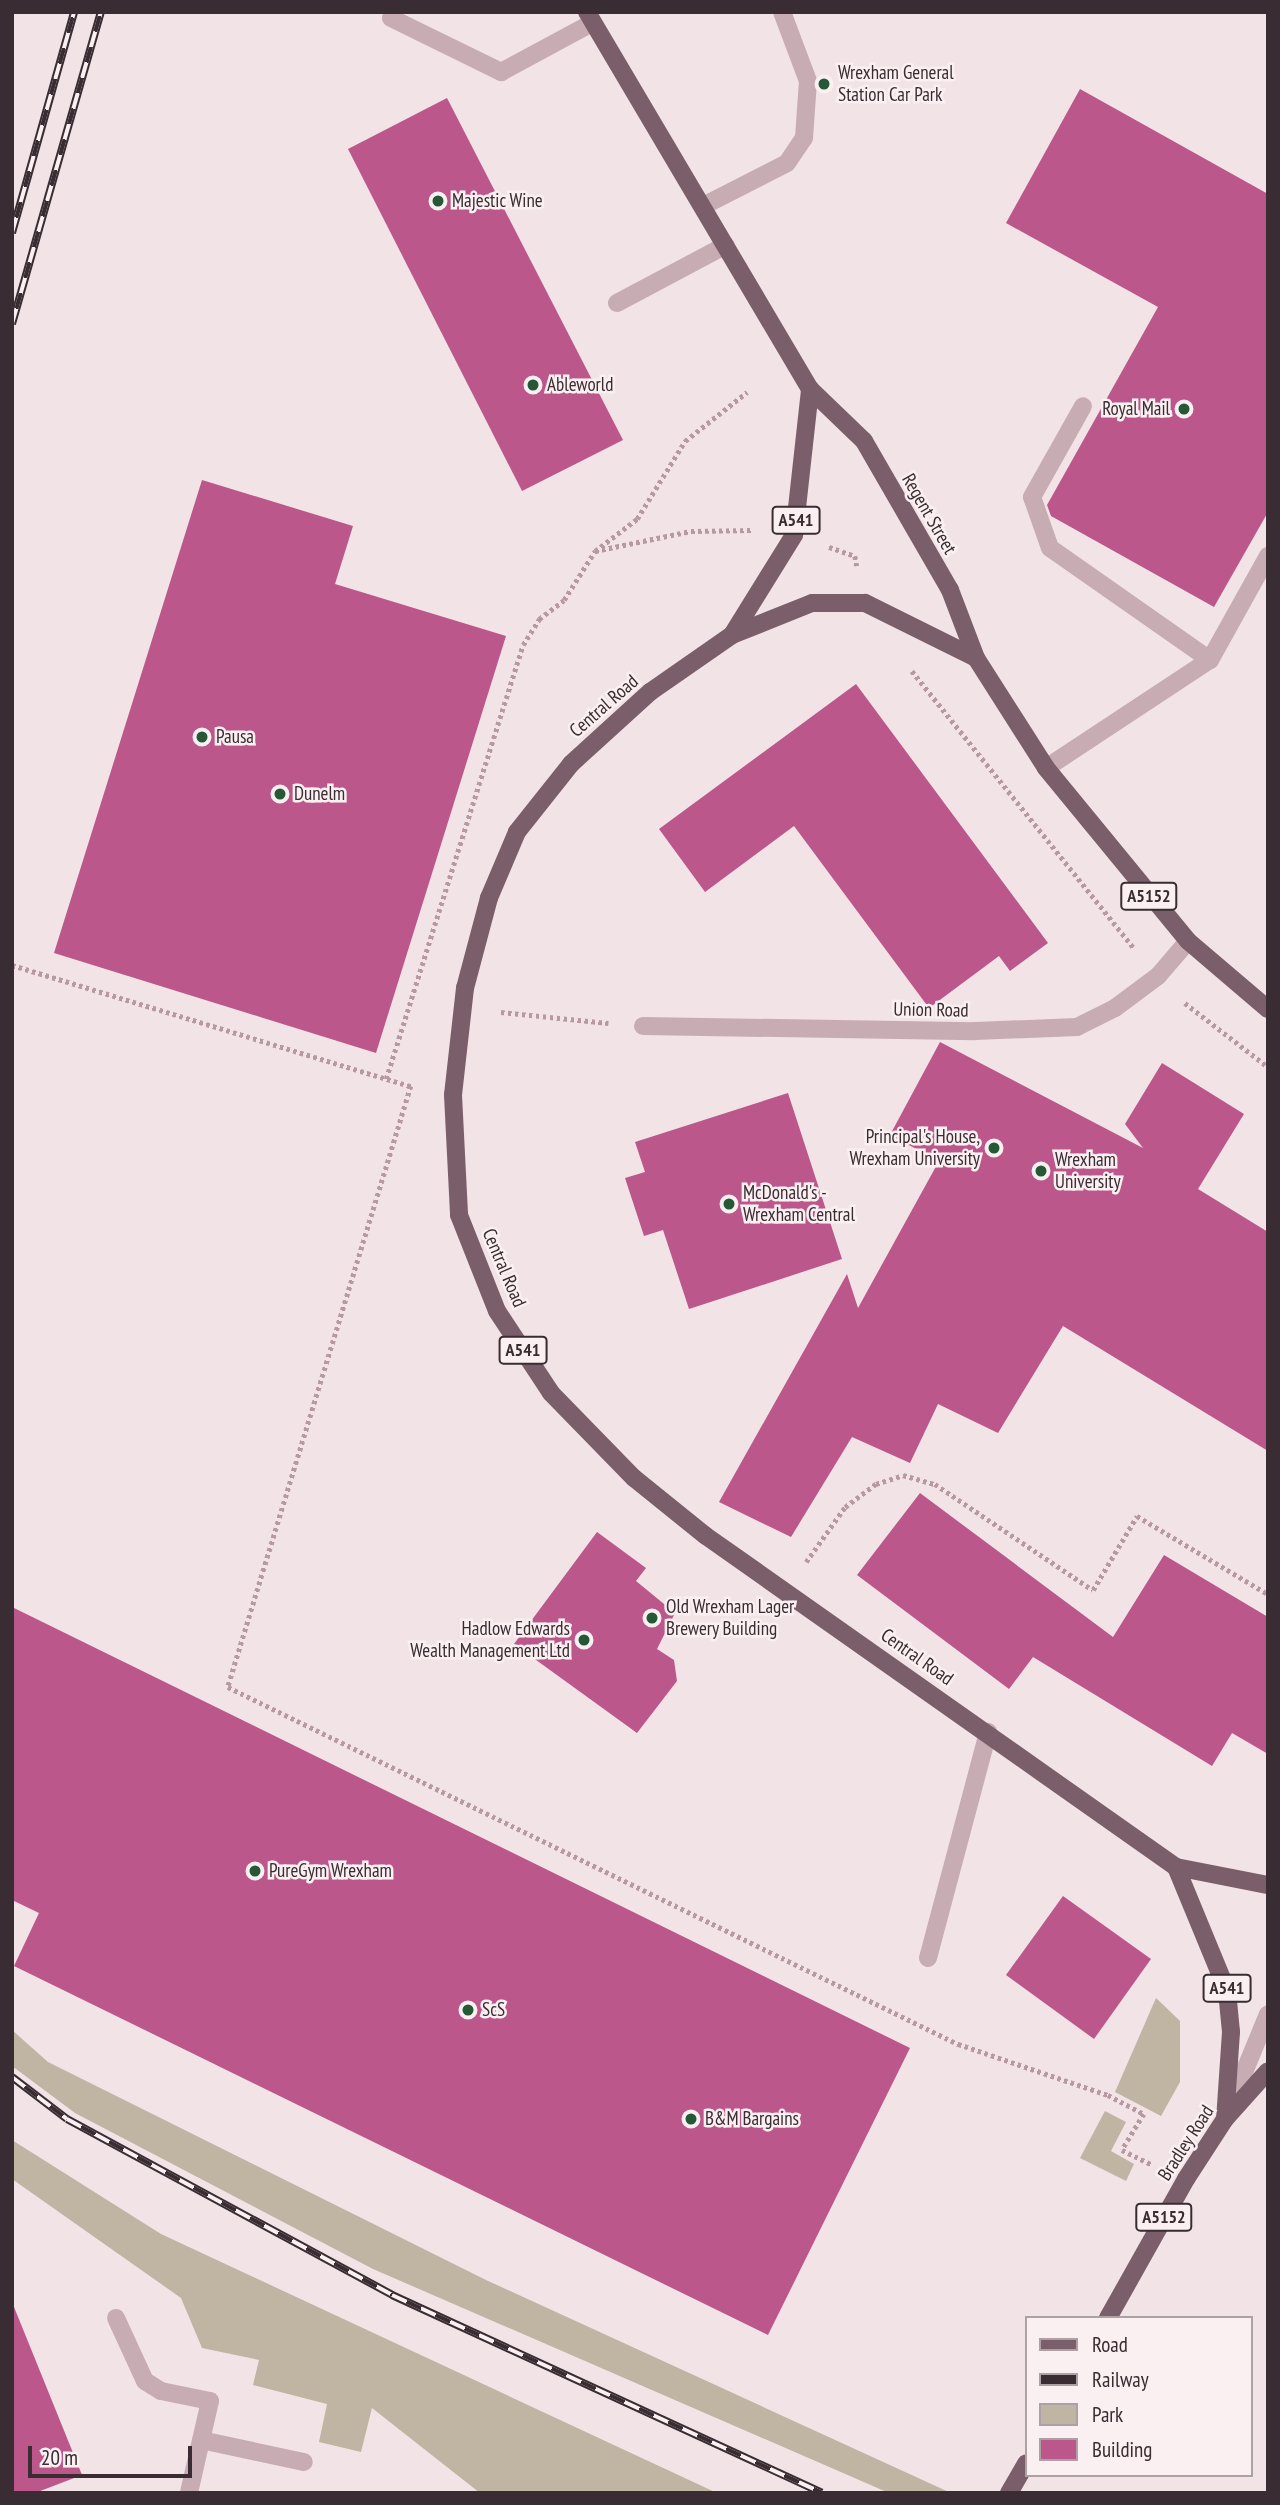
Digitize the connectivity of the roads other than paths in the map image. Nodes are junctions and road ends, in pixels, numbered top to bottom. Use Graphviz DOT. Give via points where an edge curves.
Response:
graph roads {
  1 [pos="782,12"];
  2 [pos="391,18"];
  3 [pos="589,18"];
  4 [pos="703,206"];
  5 [pos="726,245"];
  6 [pos="617,303"];
  7 [pos="810,389"];
  8 [pos="1083,407"];
  9 [pos="1268,556"];
  10 [pos="733,635"];
  11 [pos="976,658"];
  12 [pos="1210,660"];
  13 [pos="1046,768"];
  14 [pos="1188,941"];
  15 [pos="1268,1009"];
  16 [pos="643,1026"];
  17 [pos="988,1732"];
  18 [pos="1176,1867"];
  19 [pos="1268,1885"];
  20 [pos="929,1958"];
  21 [pos="1268,2014"];
  22 [pos="1268,2071"];
  23 [pos="1225,2119"];
  24 [pos="1109,2316"];
  25 [pos="117,2318"];
  26 [pos="201,2440"];
  27 [pos="304,2462"];
  28 [pos="1024,2467"];
  29 [pos="189,2493"];
  30 [pos="1009,2493"];
  1 -- 4 [label="street" via="808,81 804,138 787,163"];
  2 -- 3 [label="street" via="501,72"];
  3 -- 4 [label="main road, Regent Street"];
  4 -- 5 [label="main road, Regent Street"];
  5 -- 6 [label="street"];
  5 -- 7 [label="main road, Regent Street"];
  7 -- 10 [label="main road, Central Road / A541" via="794,535"];
  7 -- 11 [label="main road, Regent Street / A5152" via="864,441 950,590"];
  8 -- 12 [label="street" via="1032,497 1050,548"];
  9 -- 12 [label="street"];
  10 -- 11 [label="main road, Central Road / A541" via="812,603 840,600 890,612"];
  10 -- 17 [label="main road, Central Road / A541" via="650,692 571,764 517,832 489,898 466,988 453,1095 459,1215 497,1311 551,1393 635,1478"];
  11 -- 13 [label="main road, Regent Street / A5152"];
  12 -- 13 [label="street"];
  13 -- 14 [label="main road, Regent Street / A5152"];
  14 -- 15 [label="main road, Regent Street / A5152"];
  14 -- 16 [label="street, Union Road" via="1158,976 1115,1009 1077,1027 962,1031"];
  17 -- 18 [label="main road, Central Road / A541"];
  17 -- 20 [label="street"];
  18 -- 19 [label="main road, Central Road"];
  18 -- 23 [label="main road, A541" via="1227,1991 1231,2032"];
  21 -- 23 [label="street"];
  22 -- 23 [label="main road, Bradley Road"];
  23 -- 24 [label="main road, Bradley Road / A5152"];
  25 -- 26 [label="street" via="145,2381 161,2391 210,2401"];
  26 -- 27 [label="street"];
  26 -- 29 [label="street"];
  28 -- 30 [label="main road"];
}
